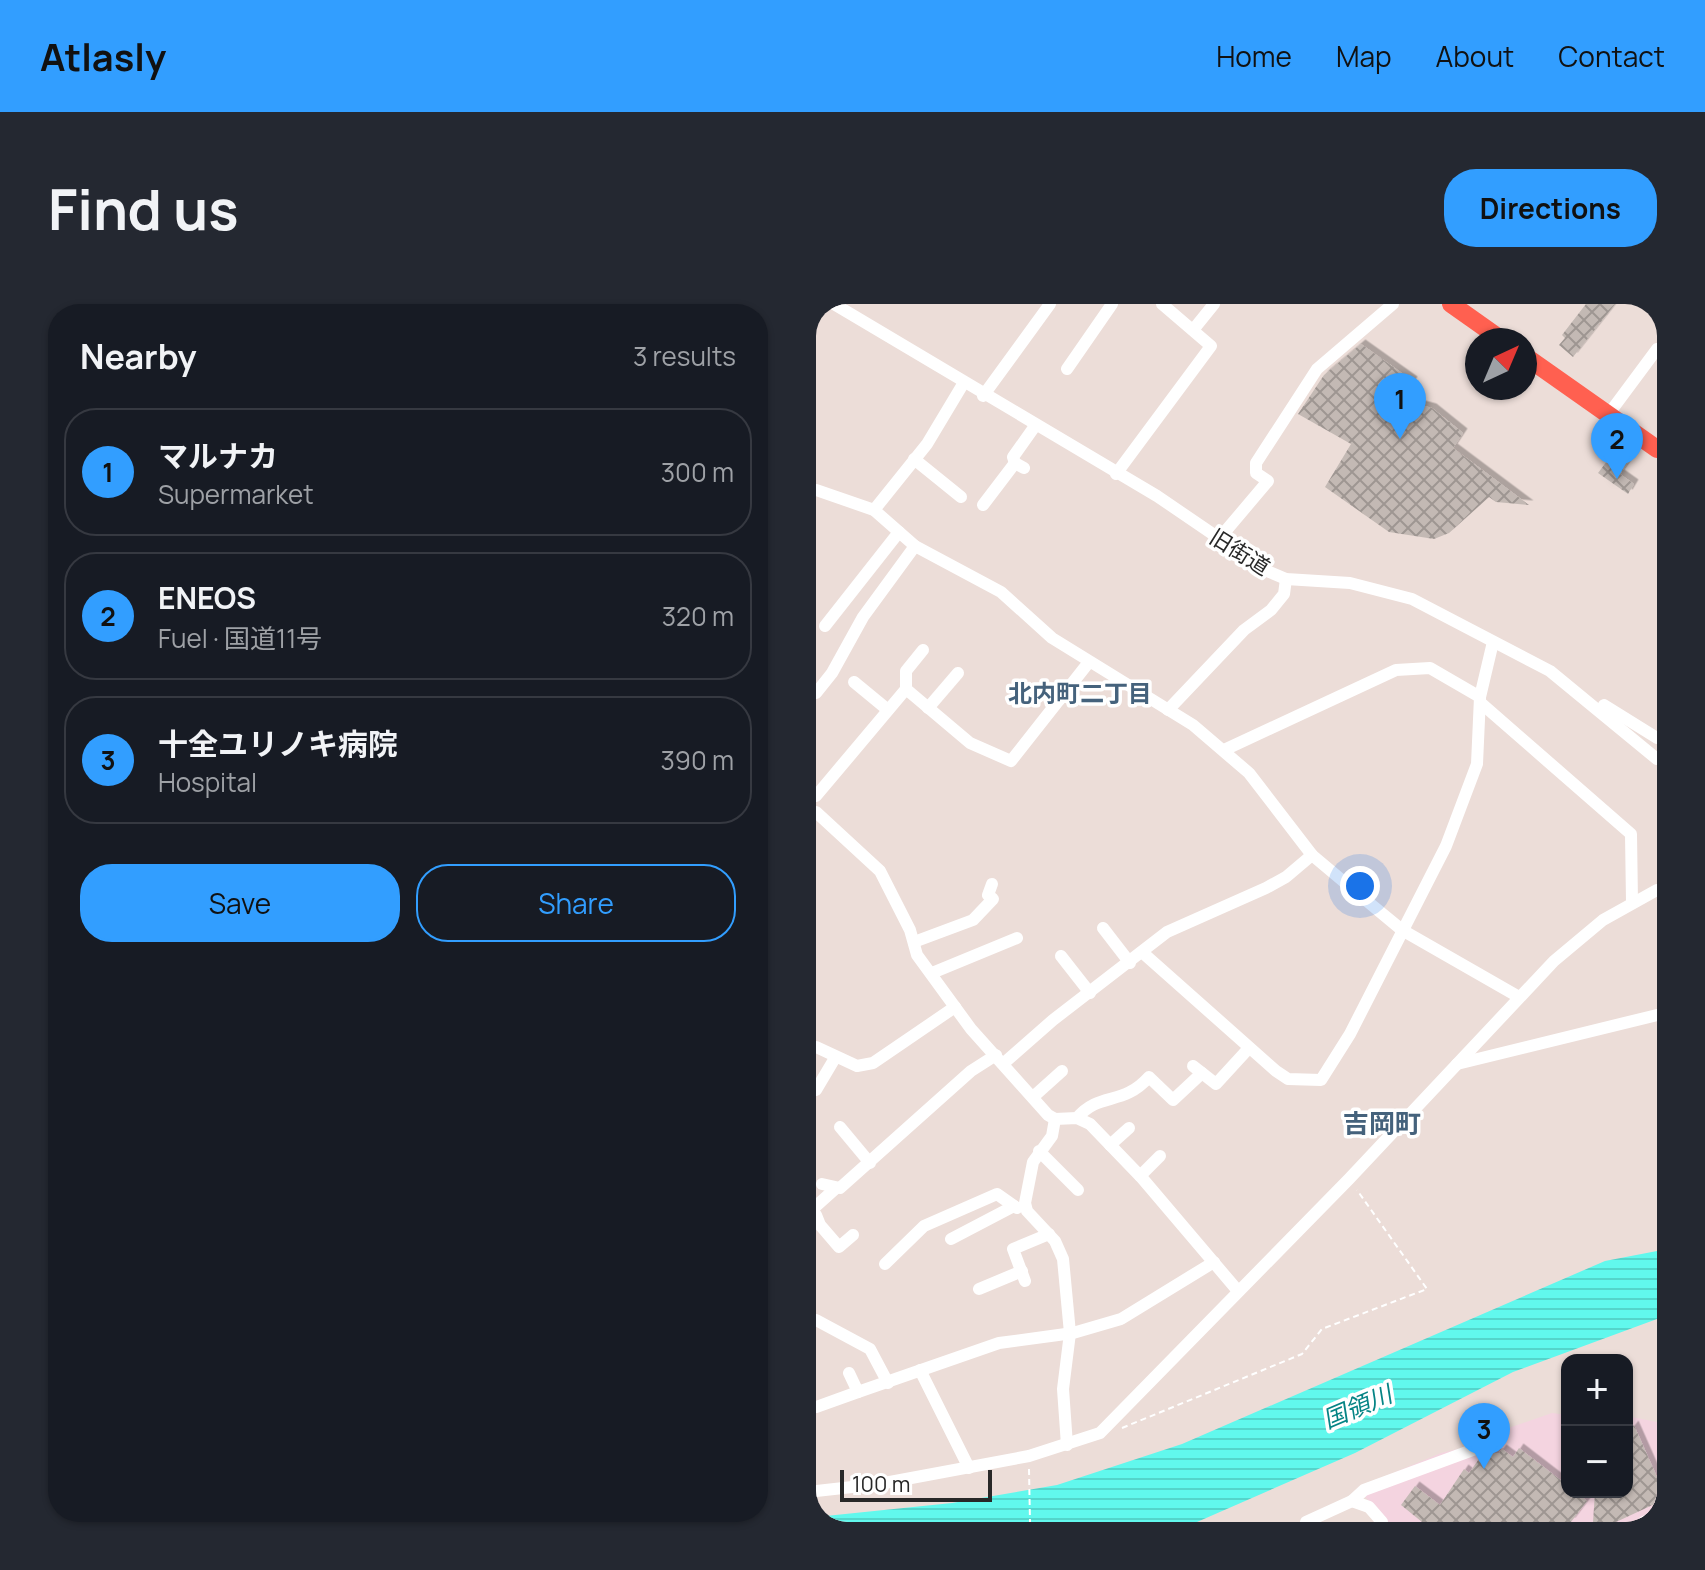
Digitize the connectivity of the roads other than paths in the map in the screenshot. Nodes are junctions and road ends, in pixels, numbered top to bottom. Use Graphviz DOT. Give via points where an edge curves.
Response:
graph roads {
  1 [pos="834,304"];
  2 [pos="1112,304"];
  3 [pos="1162,304"];
  4 [pos="1214,304"];
  5 [pos="1393,304"];
  6 [pos="1451,304"];
  7 [pos="1044,307"];
  8 [pos="1485,328"];
  9 [pos="1193,330"];
  10 [pos="1657,349"];
  11 [pos="1537,365"];
  12 [pos="1067,369"];
  13 [pos="963,384"];
  14 [pos="983,396"];
  15 [pos="1608,415"];
  16 [pos="1035,426"];
  17 [pos="1657,449"];
  18 [pos="914,459"];
  19 [pos="1116,474"];
  20 [pos="816,490"];
  21 [pos="961,497"];
  22 [pos="990,502"];
  23 [pos="874,510"];
  24 [pos="899,532"];
  25 [pos="1218,540"];
  26 [pos="915,546"];
  27 [pos="1286,579"];
  28 [pos="825,626"];
  29 [pos="1493,642"];
  30 [pos="923,650"];
  31 [pos="1089,662"];
  32 [pos="958,673"];
  33 [pos="854,682"];
  34 [pos="1044,688"];
  35 [pos="906,689"];
  36 [pos="816,693"];
  37 [pos="1060,699"];
  38 [pos="1481,700"];
  39 [pos="1597,707"];
  40 [pos="928,708"];
  41 [pos="888,710"];
  42 [pos="1168,710"];
  43 [pos="1657,738"];
  44 [pos="1224,750"];
  45 [pos="1657,759"];
  46 [pos="816,796"];
  47 [pos="816,812"];
  48 [pos="1312,855"];
  49 [pos="992,884"];
  50 [pos="1657,890"];
  51 [pos="1632,902"];
  52 [pos="1103,928"];
  53 [pos="1402,930"];
  54 [pos="1017,938"];
  55 [pos="914,942"];
  56 [pos="1143,953"];
  57 [pos="1061,956"];
  58 [pos="1130,963"];
  59 [pos="932,973"];
  60 [pos="1090,993"];
  61 [pos="1519,997"];
  62 [pos="955,1007"];
  63 [pos="1657,1015"];
  64 [pos="816,1047"];
  65 [pos="1249,1048"];
  66 [pos="833,1057"];
  67 [pos="1000,1059"];
  68 [pos="1457,1064"];
  69 [pos="1062,1071"];
  70 [pos="816,1078"];
  71 [pos="816,1090"];
  72 [pos="1033,1097"];
  73 [pos="1077,1118"];
  74 [pos="1055,1119"];
  75 [pos="840,1127"];
  76 [pos="1129,1128"];
  77 [pos="1110,1145"];
  78 [pos="1039,1151"];
  79 [pos="1160,1156"];
  80 [pos="870,1163"];
  81 [pos="1140,1176"];
  82 [pos="822,1186"];
  83 [pos="1078,1190"];
  84 [pos="816,1206"];
  85 [pos="1014,1206"];
  86 [pos="1027,1211"];
  87 [pos="816,1215"];
  88 [pos="1049,1234"];
  89 [pos="853,1235"];
  90 [pos="951,1239"];
  91 [pos="1214,1262"];
  92 [pos="885,1264"];
  93 [pos="979,1289"];
  94 [pos="1238,1291"];
  95 [pos="816,1320"];
  96 [pos="1070,1333"];
  97 [pos="920,1370"];
  98 [pos="849,1373"];
  99 [pos="888,1383"];
  100 [pos="858,1392"];
  101 [pos="816,1407"];
  102 [pos="1067,1445"];
  103 [pos="1478,1448"];
  104 [pos="969,1468"];
  105 [pos="816,1491"];
  106 [pos="1352,1501"];
  107 [pos="1657,1516"];
  108 [pos="1306,1522"];
  109 [pos="1382,1522"];
  110 [pos="1644,1522"];
  1 -- 13 [label="street, 旧街道"];
  2 -- 12 [label="street"];
  3 -- 9 [label="street"];
  4 -- 9 [label="street"];
  5 -- 25 [label="street" via="1317,369 1256,463 1256,473 1268,481"];
  6 -- 8 [label="highway"];
  7 -- 14 [label="street" via="1020,351"];
  9 -- 19 [label="street" via="1211,346"];
  10 -- 15 [label="street"];
  11 -- 15 [label="highway"];
  13 -- 14 [label="street, 旧街道"];
  13 -- 18 [label="street"];
  14 -- 16 [label="street, 旧街道"];
  15 -- 17 [label="highway"];
  16 -- 19 [label="street, 旧街道"];
  16 -- 22 [label="street" via="1013,457 1019,465"];
  18 -- 21 [label="street"];
  18 -- 23 [label="street"];
  19 -- 25 [label="street, 旧街道"];
  20 -- 23 [label="street"];
  23 -- 24 [label="street"];
  24 -- 26 [label="street"];
  24 -- 28 [label="street"];
  25 -- 27 [label="street, 旧街道"];
  26 -- 31 [label="street" via="1001,592 1052,638"];
  26 -- 36 [label="street"];
  27 -- 29 [label="street, 旧街道" via="1350,583 1412,599"];
  27 -- 42 [label="street" via="1284,594 1271,610 1244,630"];
  29 -- 38 [label="street"];
  29 -- 39 [label="street, 旧街道" via="1550,671"];
  30 -- 35 [label="street" via="906,671"];
  31 -- 37 [label="street"];
  31 -- 42 [label="street"];
  32 -- 40 [label="street"];
  33 -- 41 [label="street"];
  34 -- 37 [label="street"];
  35 -- 40 [label="street"];
  35 -- 41 [label="street"];
  37 -- 40 [label="street" via="1011,761 970,743"];
  38 -- 44 [label="street" via="1430,668 1396,670"];
  38 -- 51 [label="street" via="1631,834"];
  38 -- 53 [label="street" via="1477,764 1446,846"];
  39 -- 43 [label="street" via="1604,705"];
  39 -- 45 [label="street, 旧街道"];
  41 -- 46 [label="street"];
  42 -- 44 [label="street"];
  44 -- 48 [label="street" via="1249,773"];
  47 -- 55 [label="street" via="880,871"];
  48 -- 53 [label="street"];
  48 -- 56 [label="street" via="1266,888 1181,923"];
  49 -- 55 [label="street" via="988,895 993,899 973,920"];
  50 -- 51 [label="street"];
  51 -- 61 [label="street" via="1576,939"];
  52 -- 58 [label="street"];
  53 -- 61 [label="street"];
  53 -- 65 [label="street" via="1321,1080 1288,1079"];
  54 -- 59 [label="street"];
  55 -- 59 [label="street"];
  56 -- 58 [label="street"];
  56 -- 65 [label="street"];
  57 -- 60 [label="street"];
  58 -- 60 [label="street"];
  59 -- 62 [label="street"];
  60 -- 67 [label="street"];
  61 -- 68 [label="street"];
  62 -- 66 [label="street" via="873,1063 857,1066"];
  62 -- 67 [label="street"];
  63 -- 68 [label="street"];
  64 -- 66 [label="street"];
  65 -- 73 [label="street" via="1216,1084 1198,1070 1173,1100 1149,1077 1129,1096 1096,1102"];
  66 -- 70 [label="street"];
  66 -- 71 [label="street"];
  67 -- 72 [label="street"];
  67 -- 80 [label="street" via="971,1071"];
  68 -- 94 [label="street"];
  69 -- 72 [label="street"];
  72 -- 74 [label="street"];
  73 -- 74 [label="street"];
  73 -- 77 [label="street"];
  74 -- 78 [label="street" via="1052,1136"];
  75 -- 80 [label="street"];
  76 -- 77 [label="street"];
  77 -- 81 [label="street"];
  78 -- 83 [label="street"];
  78 -- 86 [label="street"];
  79 -- 81 [label="street"];
  80 -- 82 [label="street"];
  81 -- 91 [label="street"];
  82 -- 84 [label="street"];
  85 -- 86 [label="street"];
  85 -- 90 [label="street"];
  85 -- 92 [label="street" via="997,1194 924,1226"];
  86 -- 88 [label="street"];
  87 -- 89 [label="street" via="839,1247"];
  88 -- 93 [label="street" via="1013,1249 1023,1276"];
  88 -- 96 [label="street" via="1063,1259"];
  91 -- 94 [label="street"];
  91 -- 96 [label="street" via="1121,1319"];
  94 -- 102 [label="street" via="1109,1426"];
  95 -- 99 [label="street" via="870,1349"];
  96 -- 97 [label="street" via="999,1343"];
  96 -- 102 [label="street" via="1063,1389"];
  97 -- 99 [label="street"];
  97 -- 104 [label="street"];
  98 -- 100 [label="street"];
  99 -- 100 [label="street"];
  100 -- 101 [label="street"];
  102 -- 104 [label="street"];
  103 -- 106 [label="street" via="1377,1485"];
  104 -- 105 [label="street"];
  106 -- 108 [label="street"];
  106 -- 109 [label="street" via="1369,1507"];
  107 -- 110 [label="street"];
}
